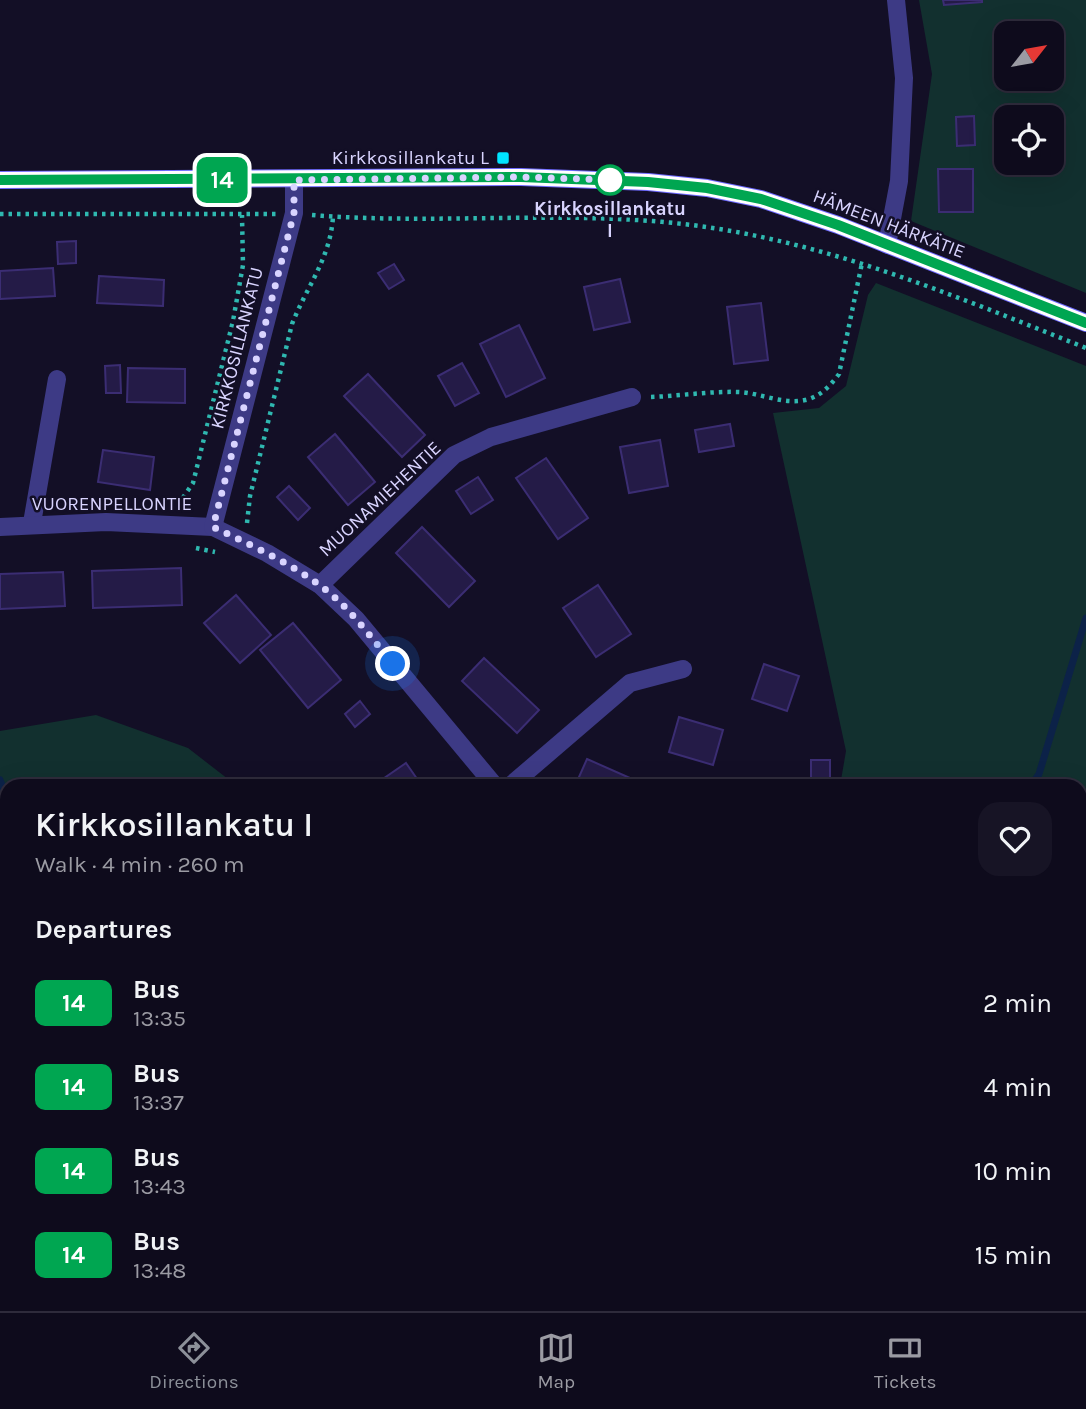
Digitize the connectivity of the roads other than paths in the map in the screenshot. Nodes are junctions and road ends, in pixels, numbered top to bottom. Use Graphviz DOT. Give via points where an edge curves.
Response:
graph roads {
  1 [pos="895,0"];
  2 [pos="0,180"];
  3 [pos="294,180"];
  4 [pos="887,245"];
  5 [pos="1086,323"];
  6 [pos="57,379"];
  7 [pos="632,397"];
  8 [pos="32,523"];
  9 [pos="0,527"];
  10 [pos="213,527"];
  11 [pos="320,585"];
  12 [pos="683,669"];
  13 [pos="489,779"];
  14 [pos="518,779"];
  1 -- 4 [label="street" via="904,78 899,181"];
  2 -- 3 [label="main road, HÄMEEN HÄRKÄTIE"];
  3 -- 4 [label="main road, HÄMEEN HÄRKÄTIE" via="521,177 695,187 761,199"];
  3 -- 10 [label="street, KIRKKOSILLANKATU" via="294,213"];
  4 -- 5 [label="main road, HÄMEEN HÄRKÄTIE"];
  6 -- 8 [label="street"];
  7 -- 11 [label="street, MUONAMIEHENTIE" via="491,437 454,455"];
  8 -- 9 [label="street, VUORENPELLONTIE"];
  8 -- 10 [label="street, VUORENPELLONTIE"];
  10 -- 11 [label="street, VUORENPELLONTIE"];
  11 -- 13 [label="street, VUORENPELLONTIE" via="356,619"];
  12 -- 14 [label="street" via="630,682"];
}
